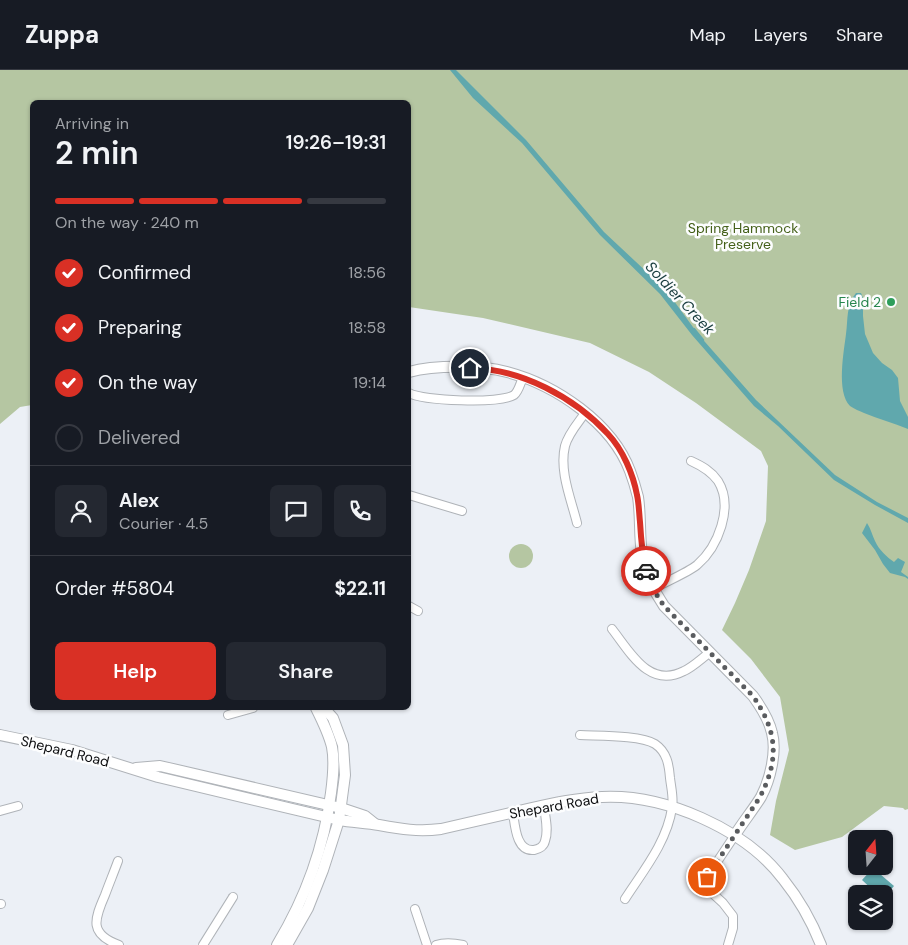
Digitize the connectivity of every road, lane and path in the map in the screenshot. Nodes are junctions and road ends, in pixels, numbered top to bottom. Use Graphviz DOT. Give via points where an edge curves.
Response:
graph roads {
  1 [pos="411,371"];
  2 [pos="523,378"];
  3 [pos="411,394"];
  4 [pos="585,413"];
  5 [pos="690,461"];
  6 [pos="411,496"];
  7 [pos="462,511"];
  8 [pos="577,523"];
  9 [pos="653,589"];
  10 [pos="411,607"];
  11 [pos="418,611"];
  12 [pos="612,629"];
  13 [pos="709,652"];
  14 [pos="246,710"];
  15 [pos="317,710"];
  16 [pos="326,710"];
  17 [pos="228,715"];
  18 [pos="0,735"];
  19 [pos="580,735"];
  20 [pos="130,768"];
  21 [pos="18,806"];
  22 [pos="329,806"];
  23 [pos="544,806"];
  24 [pos="673,806"];
  25 [pos="341,808"];
  26 [pos="0,811"];
  27 [pos="513,813"];
  28 [pos="328,817"];
  29 [pos="339,820"];
  30 [pos="376,824"];
  31 [pos="735,835"];
  32 [pos="118,861"];
  33 [pos="233,897"];
  34 [pos="625,899"];
  35 [pos="415,910"];
  36 [pos="119,945"];
  37 [pos="203,945"];
  38 [pos="277,945"];
  39 [pos="287,945"];
  40 [pos="426,945"];
  41 [pos="436,945"];
  42 [pos="463,945"];
  43 [pos="728,945"];
  44 [pos="821,945"];
  1 -- 2 [label="street" via="438,367 486,368"];
  2 -- 3 [label="street" via="517,392 507,398 454,400"];
  2 -- 4 [label="street" via="553,391"];
  4 -- 8 [label="street" via="572,432 564,457"];
  4 -- 9 [label="street" via="609,434 630,471 638,496 642,553"];
  5 -- 9 [label="street" via="709,471 718,482 723,494 722,525 707,555 696,566"];
  6 -- 7 [label="street"];
  9 -- 13 [label="street" via="664,606"];
  10 -- 11 [label="street"];
  12 -- 13 [label="street" via="638,663 656,674 677,675"];
  13 -- 31 [label="street" via="753,696 772,734 773,752 766,786"];
  14 -- 17 [label="street"];
  15 -- 22 [label="street" via="332,747 334,774"];
  16 -- 25 [label="street" via="333,718 343,746 345,775"];
  18 -- 20 [label="street, Shepard Road" via="72,750"];
  19 -- 24 [label="street" via="654,743 668,761"];
  20 -- 22 [label="street, Shepard Road" via="160,766"];
  20 -- 28 [label="street, Shepard Road"];
  21 -- 26 [label="street"];
  22 -- 25 [label="street, Shepard Road"];
  22 -- 28 [label="street"];
  23 -- 24 [label="street, Shepard Road" via="603,797"];
  23 -- 27 [label="street, Shepard Road"];
  23 -- 27 [label="street" via="547,833 542,847 536,850 523,846 518,838"];
  24 -- 31 [label="street, Shepard Road"];
  24 -- 34 [label="street" via="667,830"];
  25 -- 29 [label="street"];
  25 -- 30 [label="street, Shepard Road" via="365,816"];
  27 -- 30 [label="street, Shepard Road" via="427,831"];
  28 -- 29 [label="street, Shepard Road"];
  28 -- 38 [label="street" via="300,903"];
  29 -- 30 [label="street, Shepard Road"];
  29 -- 39 [label="street" via="308,908"];
  31 -- 43 [label="street" via="707,877 710,890 733,916"];
  31 -- 44 [label="street, Shepard Road" via="783,878 814,927"];
  32 -- 36 [label="street" via="96,918 100,934"];
  33 -- 37 [label="street"];
  35 -- 40 [label="street"];
  41 -- 42 [label="street"];
}
